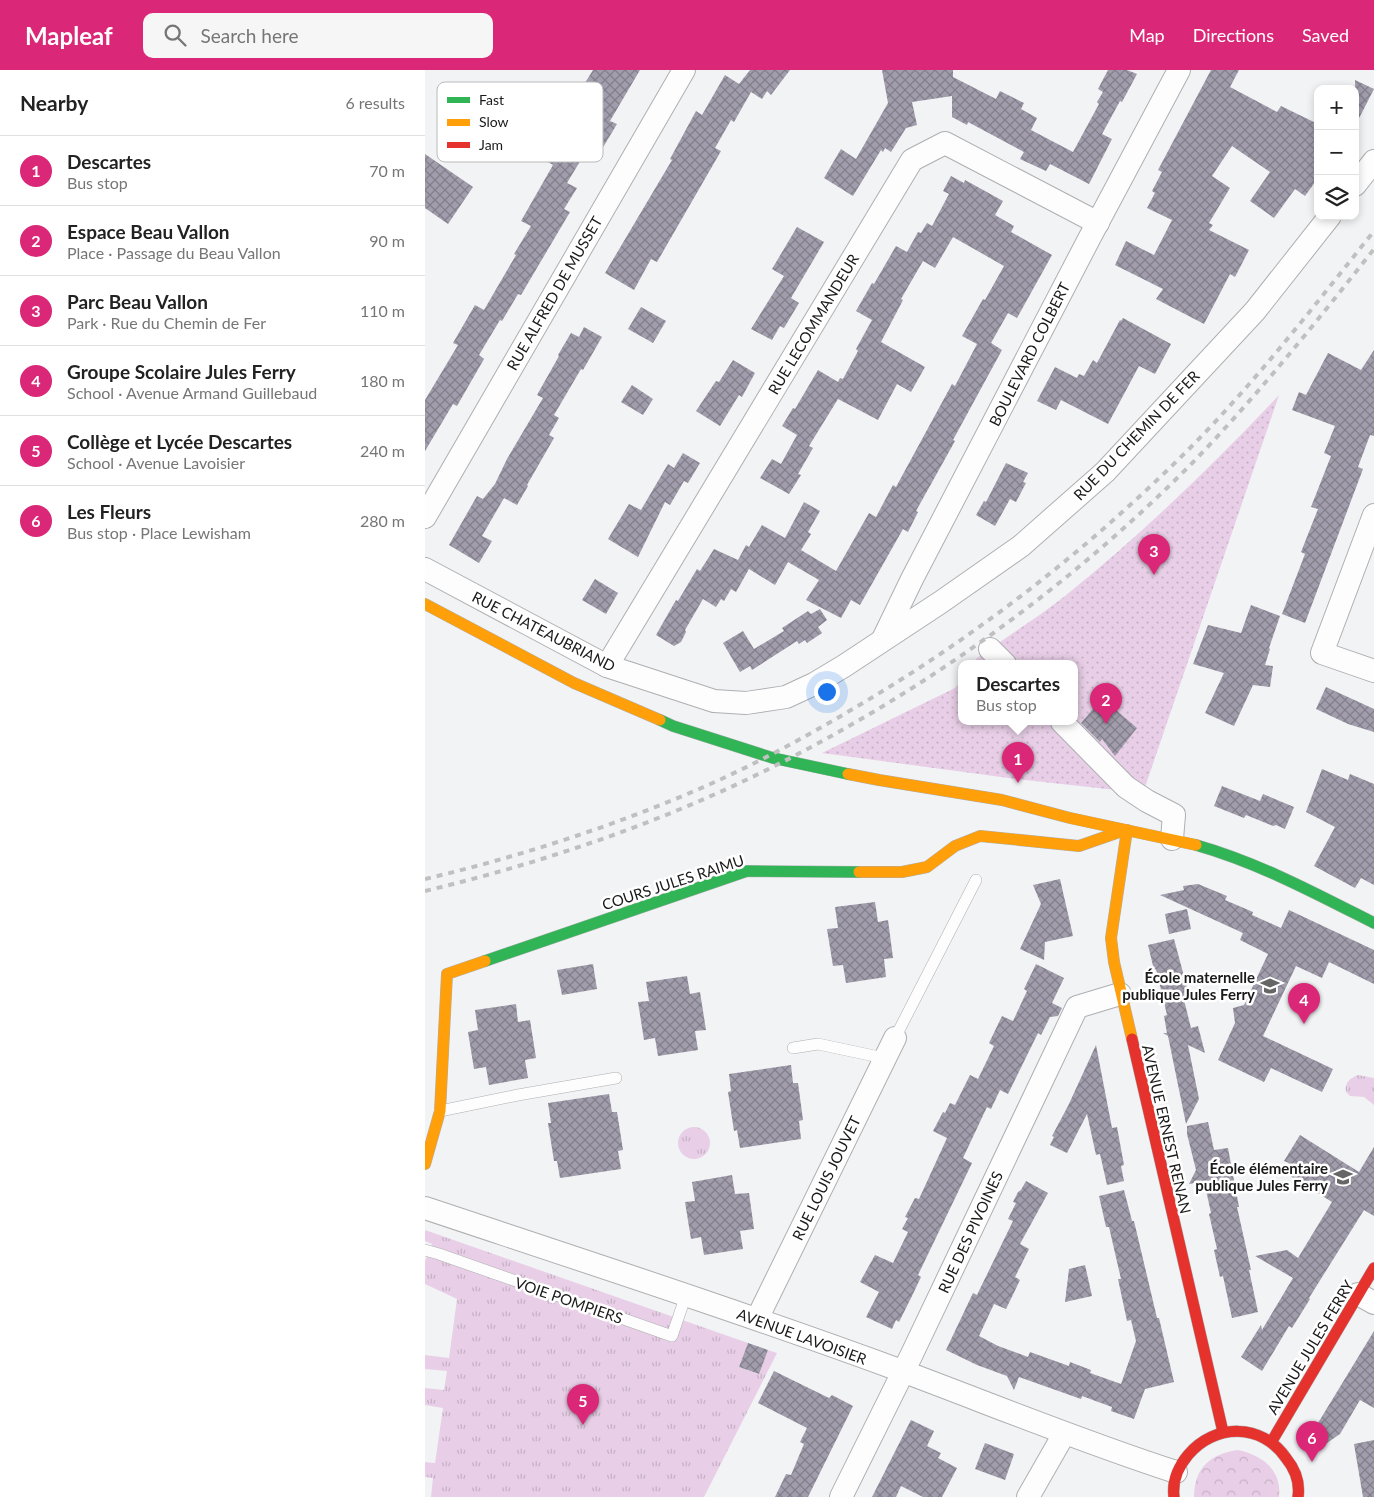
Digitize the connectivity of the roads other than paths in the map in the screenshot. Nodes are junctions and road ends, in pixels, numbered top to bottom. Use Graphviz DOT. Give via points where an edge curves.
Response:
graph roads {
  1 [pos="684,70"];
  2 [pos="1179,70"];
  3 [pos="1374,161"];
  4 [pos="1359,180"];
  5 [pos="1327,220"];
  6 [pos="1098,222"];
  7 [pos="1374,515"];
  8 [pos="425,517"];
  9 [pos="425,569"];
  10 [pos="425,604"];
  11 [pos="883,640"];
  12 [pos="607,666"];
  13 [pos="1374,671"];
  14 [pos="725,702"];
  15 [pos="1065,725"];
  16 [pos="1070,818"];
  17 [pos="1031,819"];
  18 [pos="1127,830"];
  19 [pos="1172,840"];
  20 [pos="976,880"];
  21 [pos="1374,924"];
  22 [pos="1120,994"];
  23 [pos="895,1038"];
  24 [pos="793,1048"];
  25 [pos="884,1058"];
  26 [pos="616,1078"];
  27 [pos="440,1111"];
  28 [pos="425,1164"];
  29 [pos="425,1208"];
  30 [pos="425,1250"];
  31 [pos="1374,1268"];
  32 [pos="685,1295"];
  33 [pos="1366,1299"];
  34 [pos="757,1320"];
  35 [pos="903,1372"];
  36 [pos="1223,1432"];
  37 [pos="1064,1434"];
  38 [pos="1272,1441"];
  39 [pos="1176,1472"];
  40 [pos="841,1497"];
  41 [pos="1028,1497"];
  42 [pos="1174,1497"];
  43 [pos="1299,1497"];
  1 -- 8 [label="street, RUE ALFRED DE MUSSET"];
  2 -- 6 [label="street, BOULEVARD COLBERT"];
  3 -- 4 [label="street"];
  5 -- 11 [label="street, RUE DU CHEMIN DE FER" via="1255,311 1105,472 1021,546"];
  6 -- 11 [label="street, BOULEVARD COLBERT"];
  6 -- 12 [label="street, RUE LECOMMANDEUR" via="945,143 913,160"];
  7 -- 13 [label="street" via="1322,654"];
  9 -- 12 [label="street, RUE CHATEAUBRIAND"];
  10 -- 16 [label="street" via="574,683 673,726 773,758 879,780 1003,800"];
  11 -- 14 [label="street, RUE DU CHEMIN DE FER" via="814,684 786,697 746,703"];
  12 -- 14 [label="street, RUE CHATEAUBRIAND"];
  15 -- 19 [label="street" via="1126,787 1174,815"];
  16 -- 17 [label="street"];
  16 -- 18 [label="street"];
  18 -- 19 [label="street"];
  18 -- 22 [label="street, AVENUE ERNEST RENAN" via="1111,938"];
  18 -- 27 [label="street, COURS JULES RAIMU" via="1079,846 979,836 955,846 927,867 902,872 747,871 447,974"];
  19 -- 21 [label="street" via="1251,863"];
  20 -- 23 [label="lane"];
  22 -- 35 [label="street, RUE DES PIVOINES" via="1077,1007"];
  22 -- 36 [label="street, AVENUE ERNEST RENAN"];
  23 -- 25 [label="street, RUE LOUIS JOUVET"];
  24 -- 25 [label="lane" via="817,1044"];
  25 -- 34 [label="street, RUE LOUIS JOUVET"];
  26 -- 27 [label="lane"];
  27 -- 28 [label="street, COURS JULES RAIMU"];
  29 -- 32 [label="street, AVENUE LAVOISIER"];
  30 -- 32 [label="lane, VOIE POMPIERS" via="672,1336"];
  31 -- 33 [label="street, AVENUE JULES FERRY"];
  32 -- 34 [label="street, AVENUE LAVOISIER"];
  33 -- 38 [label="street, AVENUE JULES FERRY"];
  34 -- 35 [label="street, AVENUE LAVOISIER"];
  35 -- 37 [label="street, AVENUE LAVOISIER"];
  35 -- 40 [label="street, RUE DES PIVOINES"];
  36 -- 38 [label="street" via="1240,1430"];
  36 -- 39 [label="street" via="1204,1439 1188,1452"];
  37 -- 39 [label="street, AVENUE LAVOISIER"];
  37 -- 41 [label="street"];
  38 -- 43 [label="street" via="1286,1454 1295,1472"];
  39 -- 42 [label="street"];
}
